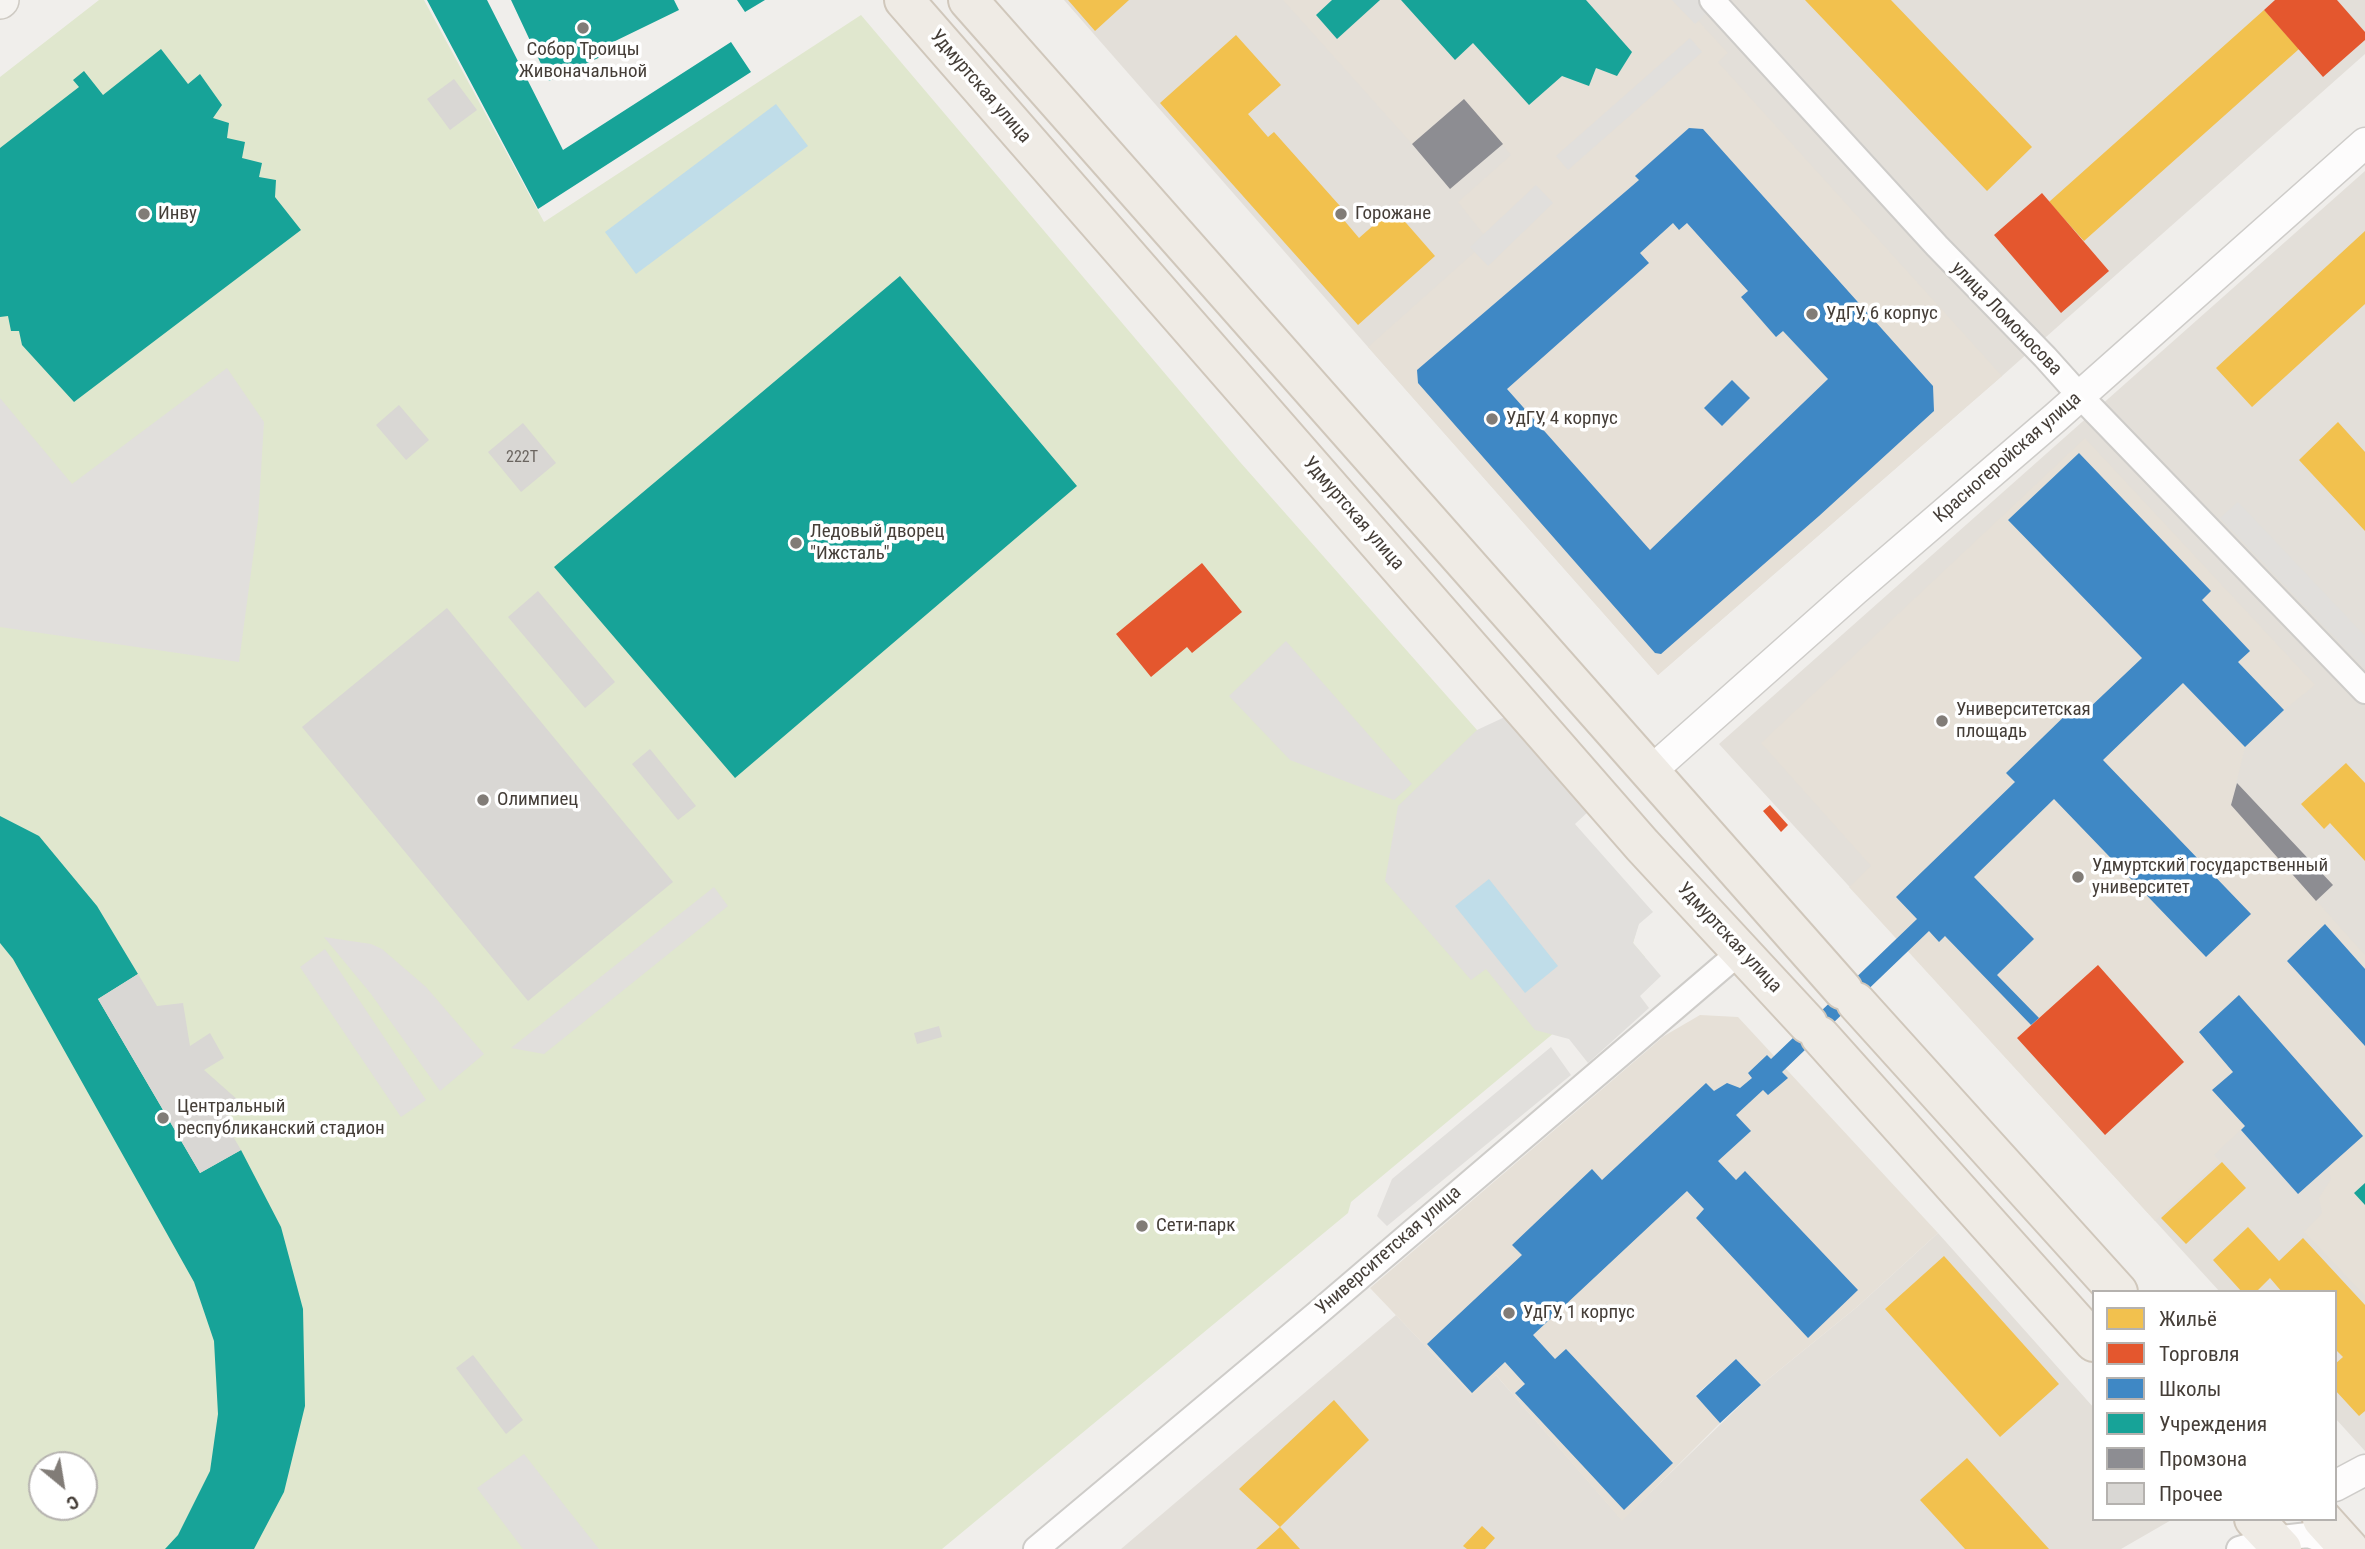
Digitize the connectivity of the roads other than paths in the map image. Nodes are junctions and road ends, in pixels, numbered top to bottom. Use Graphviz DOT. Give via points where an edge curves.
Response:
graph roads {
  1 [pos="904,0"];
  2 [pos="968,0"];
  3 [pos="1712,0"];
  4 [pos="2365,143"];
  5 [pos="1108,159"];
  6 [pos="1073,192"];
  7 [pos="2080,396"];
  8 [pos="2365,691"];
  9 [pos="1650,772"];
  10 [pos="1741,951"];
  11 [pos="2116,1290"];
  12 [pos="2092,1336"];
  13 [pos="2365,1470"];
  14 [pos="2337,1485"];
  15 [pos="2324,1521"];
  16 [pos="2262,1539"];
  17 [pos="1036,1549"];
  18 [pos="2349,1549"];
  1 -- 6 [label="main road, Удмуртская улица"];
  2 -- 5 [label="main road"];
  3 -- 7 [label="street, улица Ломоносова"];
  4 -- 7 [label="street, Красногеройская улица"];
  5 -- 6 [label="main road"];
  5 -- 9 [label="main road"];
  6 -- 10 [label="main road, Удмуртская улица" via="1642,845"];
  7 -- 8 [label="street, улица Ломоносова"];
  7 -- 9 [label="street, Красногеройская улица"];
  9 -- 11 [label="main road"];
  10 -- 12 [label="main road, Удмуртская улица"];
  10 -- 17 [label="street, Университетская улица"];
  13 -- 14 [label="street"];
  15 -- 18 [label="main road"];
  16 -- 18 [label="street" via="2308,1535"];
}
